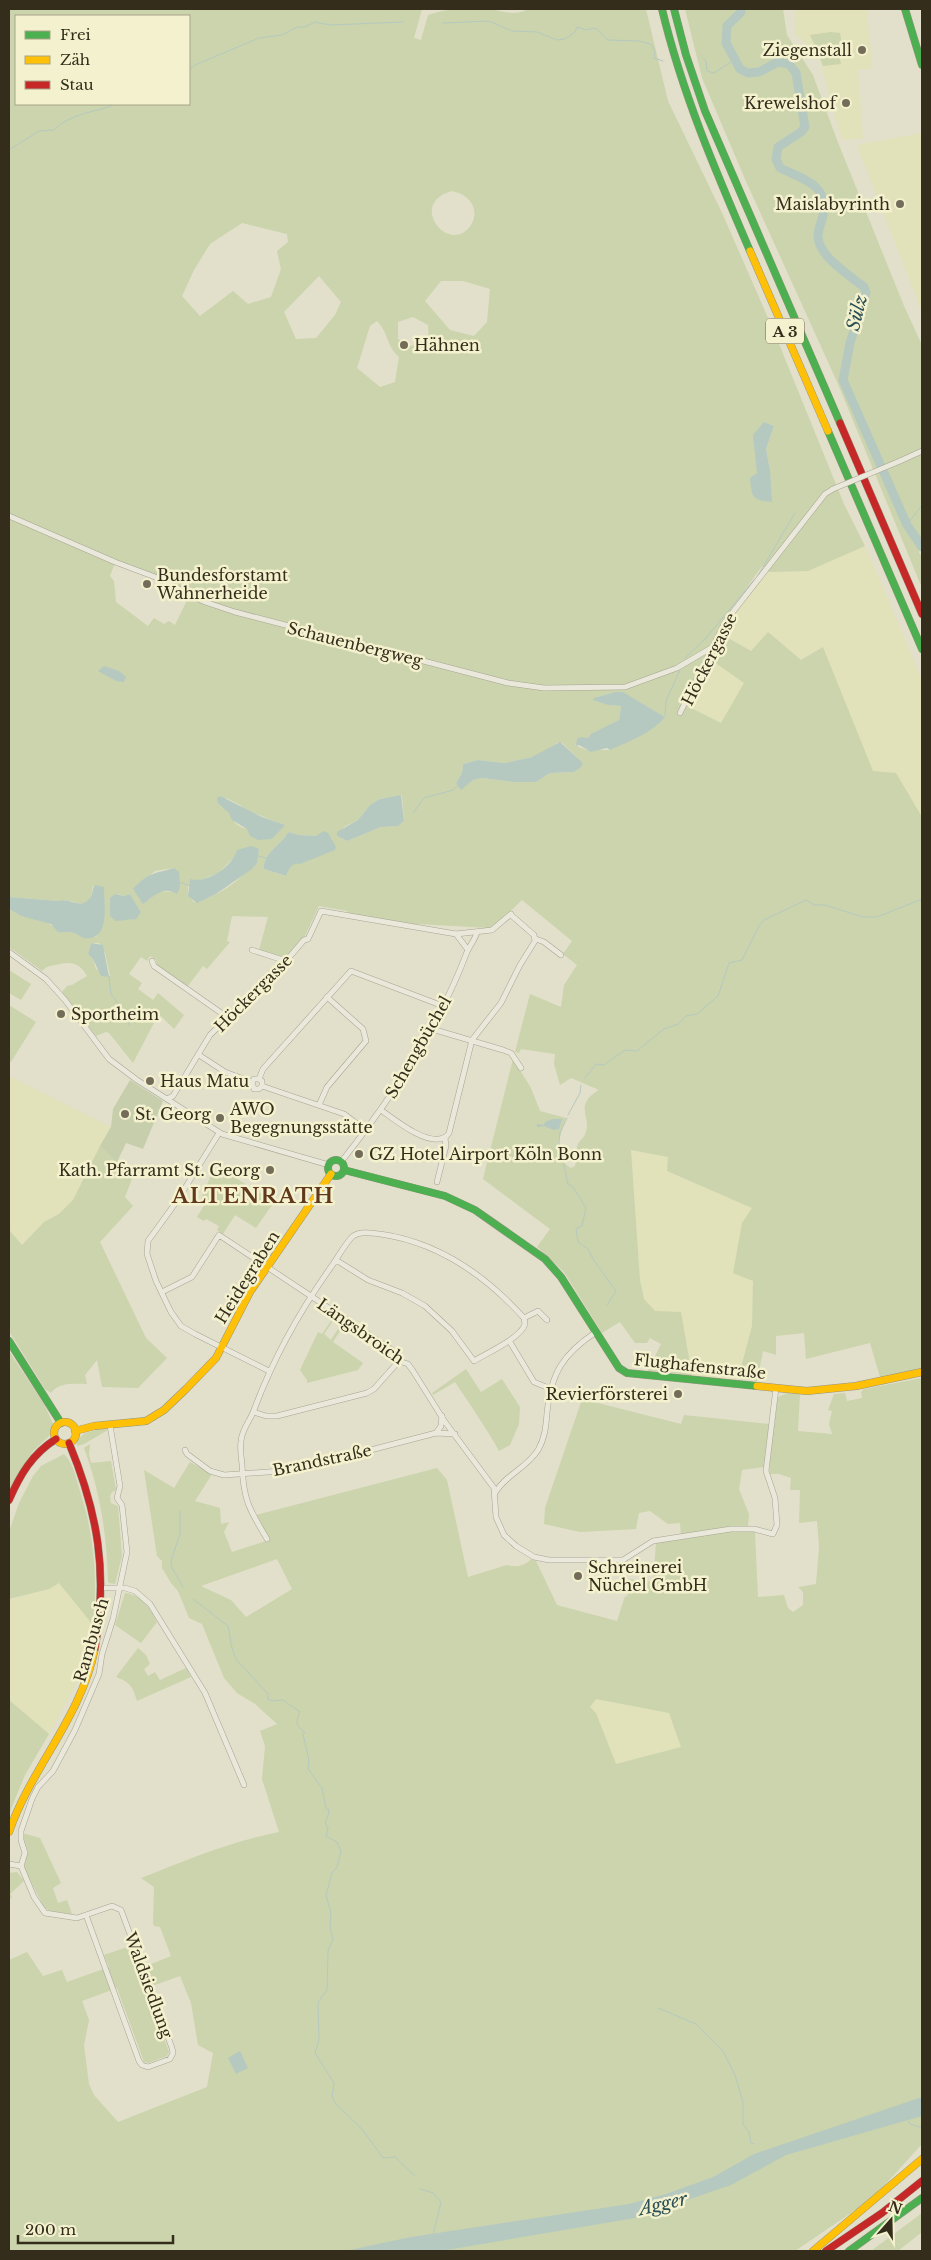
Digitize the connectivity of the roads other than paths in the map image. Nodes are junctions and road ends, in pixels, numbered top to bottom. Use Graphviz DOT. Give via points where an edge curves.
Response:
graph roads {
  1 [pos="662,9"];
  2 [pos="674,9"];
  3 [pos="905,9"];
  4 [pos="922,65"];
  5 [pos="922,451"];
  6 [pos="9,516"];
  7 [pos="922,614"];
  8 [pos="711,648"];
  9 [pos="922,649"];
  10 [pos="680,713"];
  11 [pos="477,932"];
  12 [pos="456,934"];
  13 [pos="536,939"];
  14 [pos="252,950"];
  15 [pos="468,950"];
  16 [pos="9,952"];
  17 [pos="561,955"];
  18 [pos="152,961"];
  19 [pos="286,961"];
  20 [pos="327,997"];
  21 [pos="443,1006"];
  22 [pos="227,1017"];
  23 [pos="432,1029"];
  24 [pos="472,1040"];
  25 [pos="198,1055"];
  26 [pos="521,1068"];
  27 [pos="259,1079"];
  28 [pos="252,1082"];
  29 [pos="262,1086"];
  30 [pos="167,1099"];
  31 [pos="319,1105"];
  32 [pos="381,1110"];
  33 [pos="366,1130"];
  34 [pos="219,1133"];
  35 [pos="445,1136"];
  36 [pos="340,1162"];
  37 [pos="329,1165"];
  38 [pos="344,1170"];
  39 [pos="331,1174"];
  40 [pos="437,1182"];
  41 [pos="336,1260"];
  42 [pos="268,1266"];
  43 [pos="162,1292"];
  44 [pos="310,1296"];
  45 [pos="524,1318"];
  46 [pos="547,1320"];
  47 [pos="596,1332"];
  48 [pos="9,1341"];
  49 [pos="510,1342"];
  50 [pos="221,1347"];
  51 [pos="399,1361"];
  52 [pos="269,1371"];
  53 [pos="922,1372"];
  54 [pos="776,1388"];
  55 [pos="551,1389"];
  56 [pos="254,1412"];
  57 [pos="442,1416"];
  58 [pos="61,1423"];
  59 [pos="110,1425"];
  60 [pos="75,1431"];
  61 [pos="436,1433"];
  62 [pos="455,1434"];
  63 [pos="56,1440"];
  64 [pos="70,1443"];
  65 [pos="185,1450"];
  66 [pos="242,1473"];
  67 [pos="502,1483"];
  68 [pos="491,1484"];
  69 [pos="495,1493"];
  70 [pos="9,1500"];
  71 [pos="267,1539"];
  72 [pos="102,1588"];
  73 [pos="120,1588"];
  74 [pos="244,1785"];
  75 [pos="9,1832"];
  76 [pos="9,1864"];
  77 [pos="21,1866"];
  78 [pos="86,1915"];
  79 [pos="922,2159"];
  80 [pos="922,2181"];
  81 [pos="922,2198"];
  82 [pos="814,2251"];
  83 [pos="826,2251"];
  84 [pos="849,2251"];
  1 -- 9 [label="main road, A 3" via="692,115"];
  2 -- 7 [label="main road, A 3" via="686,55 721,150"];
  3 -- 4 [label="main road"];
  5 -- 8 [label="street, Höckergasse, bridge" via="825,494 725,622"];
  6 -- 8 [label="street, Schauenbergweg" via="155,577 205,602 508,683 544,688 626,687 677,668"];
  8 -- 10 [label="street, Höckergasse"];
  11 -- 12 [label="street"];
  11 -- 13 [label="street" via="498,927 511,915"];
  11 -- 15 [label="street, Schengbüchel"];
  12 -- 15 [label="street"];
  12 -- 19 [label="street, Höckergasse" via="321,911 308,939"];
  13 -- 17 [label="street"];
  13 -- 24 [label="street" via="501,1003"];
  14 -- 19 [label="street"];
  15 -- 21 [label="street, Schengbüchel"];
  16 -- 30 [label="street" via="46,979 113,1064"];
  18 -- 22 [label="street" via="154,966"];
  19 -- 22 [label="street, Höckergasse"];
  20 -- 21 [label="street" via="351,971"];
  20 -- 27 [label="street" via="263,1069"];
  20 -- 31 [label="street" via="363,1029 366,1041 327,1086"];
  21 -- 23 [label="street, Schengbüchel"];
  22 -- 25 [label="street, Höckergasse" via="210,1035"];
  23 -- 24 [label="street"];
  23 -- 32 [label="street, Schengbüchel"];
  24 -- 26 [label="street" via="511,1053"];
  24 -- 35 [label="street" via="449,1133"];
  25 -- 28 [label="street" via="225,1072"];
  25 -- 30 [label="street, Höckergasse" via="173,1096"];
  27 -- 28 [label="street"];
  27 -- 29 [label="street"];
  28 -- 29 [label="street" via="254,1089"];
  29 -- 31 [label="street"];
  30 -- 34 [label="street"];
  31 -- 33 [label="street" via="344,1114"];
  32 -- 33 [label="street, Schengbüchel"];
  32 -- 35 [label="street" via="414,1132 437,1140"];
  33 -- 36 [label="street, Schengbüchel"];
  34 -- 37 [label="street"];
  34 -- 43 [label="street" via="147,1244 149,1264"];
  35 -- 40 [label="street" via="446,1146"];
  36 -- 37 [label="main road" via="335,1160"];
  36 -- 38 [label="main road"];
  37 -- 39 [label="main road"];
  38 -- 39 [label="main road" via="337,1176"];
  38 -- 47 [label="main road, Flughafenstraße" via="434,1192 475,1210 553,1267"];
  39 -- 42 [label="main road, Heidegraben"];
  41 -- 44 [label="street"];
  41 -- 45 [label="street" via="358,1233 386,1235 421,1245 469,1268 498,1290"];
  41 -- 49 [label="street" via="368,1280 425,1306 452,1331 474,1361"];
  42 -- 43 [label="street, Längsbroich" via="219,1235 192,1277"];
  42 -- 44 [label="street, Längsbroich"];
  42 -- 50 [label="main road, Heidegraben" via="246,1297"];
  43 -- 50 [label="street" via="182,1326"];
  44 -- 51 [label="street, Längsbroich" via="395,1352"];
  44 -- 52 [label="street"];
  45 -- 46 [label="street" via="538,1312"];
  45 -- 49 [label="street" via="524,1328"];
  47 -- 54 [label="main road, Flughafenstraße" via="615,1364 628,1372"];
  47 -- 55 [label="street" via="569,1353"];
  48 -- 58 [label="main road"];
  49 -- 55 [label="street" via="534,1382"];
  50 -- 52 [label="street"];
  50 -- 59 [label="main road, Heidegraben" via="214,1360 164,1410 146,1421"];
  51 -- 56 [label="street" via="367,1393 282,1415 266,1416"];
  51 -- 57 [label="street, Längsbroich" via="414,1371"];
  52 -- 56 [label="street"];
  53 -- 54 [label="main road, Flughafenstraße" via="834,1389"];
  54 -- 69 [label="street" via="766,1471 775,1498 776,1526 773,1534 754,1529 731,1529 653,1541 623,1560 544,1560 523,1551 504,1535 496,1517"];
  55 -- 67 [label="street" via="545,1434 538,1450 526,1466"];
  56 -- 66 [label="street" via="244,1427 241,1441"];
  57 -- 61 [label="street"];
  57 -- 62 [label="street, Längsbroich"];
  58 -- 60 [label="main road" via="69,1423"];
  58 -- 63 [label="main road" via="54,1430"];
  59 -- 60 [label="main road, Heidegraben"];
  59 -- 73 [label="street, Rambusch" via="120,1486 117,1498 122,1505 127,1547"];
  60 -- 64 [label="main road" via="75,1438"];
  61 -- 62 [label="street, Brandstraße"];
  61 -- 66 [label="street, Brandstraße" via="299,1468"];
  62 -- 68 [label="street, Längsbroich"];
  63 -- 64 [label="main road"];
  63 -- 70 [label="main road" via="33,1456"];
  64 -- 72 [label="main road, Rambusch" via="94,1508"];
  65 -- 66 [label="street, Brandstraße" via="210,1471 224,1475"];
  66 -- 71 [label="street" via="248,1508"];
  67 -- 68 [label="street"];
  67 -- 69 [label="street"];
  68 -- 69 [label="street, Längsbroich"];
  72 -- 73 [label="street"];
  72 -- 75 [label="main road, Rambusch" via="99,1628 87,1676 66,1723 26,1788"];
  73 -- 74 [label="street" via="135,1591 147,1600 194,1673"];
  73 -- 77 [label="street, Rambusch" via="99,1674 75,1730 50,1775 38,1787 22,1825 20,1839 25,1853"];
  76 -- 77 [label="street"];
  77 -- 78 [label="street, Waldsiedlung" via="42,1911 68,1917"];
  78 -- 78 [label="street, Waldsiedlung" via="139,2061 148,2067 170,2059 172,2048 121,1910 112,1906"];
  79 -- 82 [label="main road"];
  80 -- 83 [label="main road"];
  81 -- 84 [label="main road"];
}
